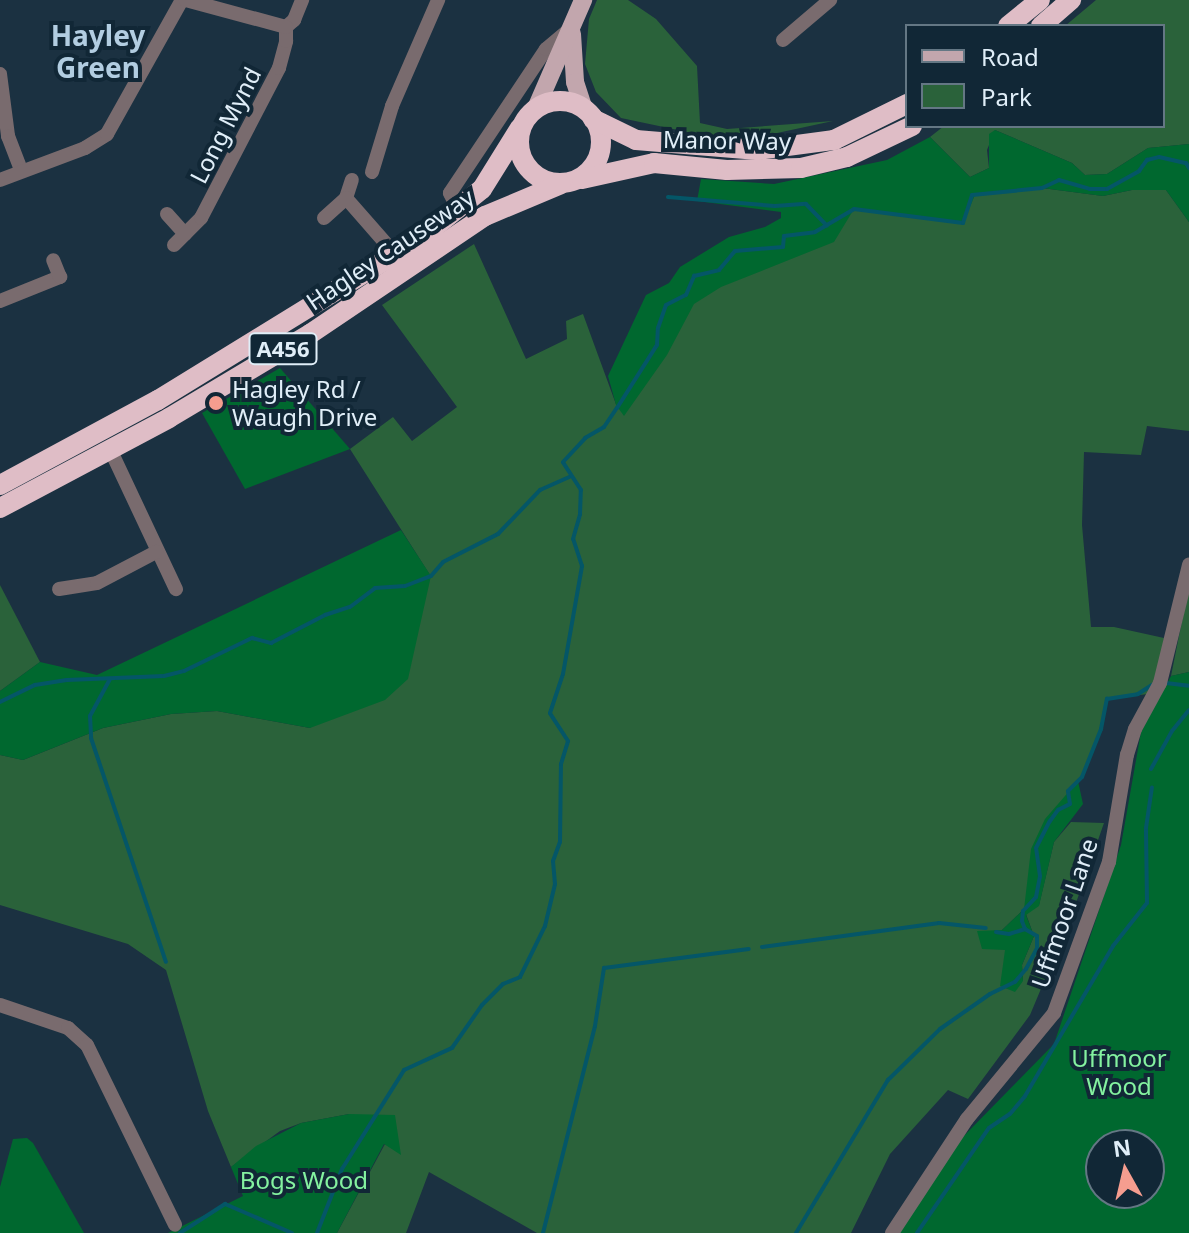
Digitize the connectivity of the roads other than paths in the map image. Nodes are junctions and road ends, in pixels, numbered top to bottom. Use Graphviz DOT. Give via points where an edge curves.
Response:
graph roads {
  1 [pos="184,0"];
  2 [pos="302,0"];
  3 [pos="438,0"];
  4 [pos="583,0"];
  5 [pos="830,0"];
  6 [pos="1040,0"];
  7 [pos="1071,0"];
  8 [pos="1010,24"];
  9 [pos="1043,24"];
  10 [pos="286,27"];
  11 [pos="572,28"];
  12 [pos="783,40"];
  13 [pos="0,74"];
  14 [pos="905,105"];
  15 [pos="537,106"];
  16 [pos="589,114"];
  17 [pos="520,128"];
  18 [pos="908,128"];
  19 [pos="21,170"];
  20 [pos="372,172"];
  21 [pos="582,179"];
  22 [pos="0,180"];
  23 [pos="352,180"];
  24 [pos="561,184"];
  25 [pos="346,198"];
  26 [pos="459,211"];
  27 [pos="167,214"];
  28 [pos="324,218"];
  29 [pos="185,234"];
  30 [pos="174,245"];
  31 [pos="395,254"];
  32 [pos="53,260"];
  33 [pos="0,300"];
  34 [pos="110,449"];
  35 [pos="0,485"];
  36 [pos="0,508"];
  37 [pos="156,552"];
  38 [pos="1189,565"];
  39 [pos="59,589"];
  40 [pos="176,589"];
  41 [pos="0,1005"];
  42 [pos="175,1225"];
  43 [pos="892,1233"];
  1 -- 10 [label="street"];
  1 -- 19 [label="street" via="107,134 85,148"];
  2 -- 10 [label="street, Long Mynd"];
  3 -- 20 [label="street" via="392,106"];
  4 -- 11 [label="main road"];
  5 -- 12 [label="street"];
  6 -- 8 [label="highway"];
  7 -- 9 [label="highway"];
  10 -- 29 [label="street, Long Mynd" via="279,68 201,218"];
  11 -- 15 [label="main road"];
  11 -- 16 [label="main road" via="576,90"];
  11 -- 26 [label="street" via="546,49 450,193"];
  13 -- 19 [label="street" via="8,136"];
  14 -- 16 [label="highway, Manor Way" via="834,140 758,150 636,140"];
  15 -- 16 [label="highway" via="554,99"];
  15 -- 17 [label="highway, A456"];
  16 -- 21 [label="highway" via="601,137 601,154"];
  17 -- 24 [label="highway" via="518,143 529,169"];
  17 -- 26 [label="highway, Hagley Causeway / A456" via="482,189"];
  18 -- 21 [label="highway, Manor Way / A456" via="847,157 801,168 727,170 654,163"];
  19 -- 22 [label="street"];
  21 -- 24 [label="highway, A456"];
  23 -- 25 [label="street"];
  24 -- 34 [label="highway, Hagley Causeway / A456" via="485,216 310,334"];
  25 -- 28 [label="street"];
  25 -- 31 [label="street"];
  26 -- 31 [label="highway, Hagley Causeway / A456"];
  27 -- 29 [label="street"];
  29 -- 30 [label="street, Long Mynd"];
  31 -- 35 [label="highway, Hagley Causeway / A456" via="158,400"];
  32 -- 33 [label="street" via="60,277"];
  34 -- 36 [label="highway, Hagley Causeway / A456"];
  34 -- 37 [label="street"];
  37 -- 39 [label="street" via="97,583"];
  37 -- 40 [label="street"];
  38 -- 43 [label="street, Uffmoor Lane" via="1160,683 1127,755 1109,862 1054,1013 967,1119"];
  41 -- 42 [label="street" via="68,1028 87,1045"];
}
